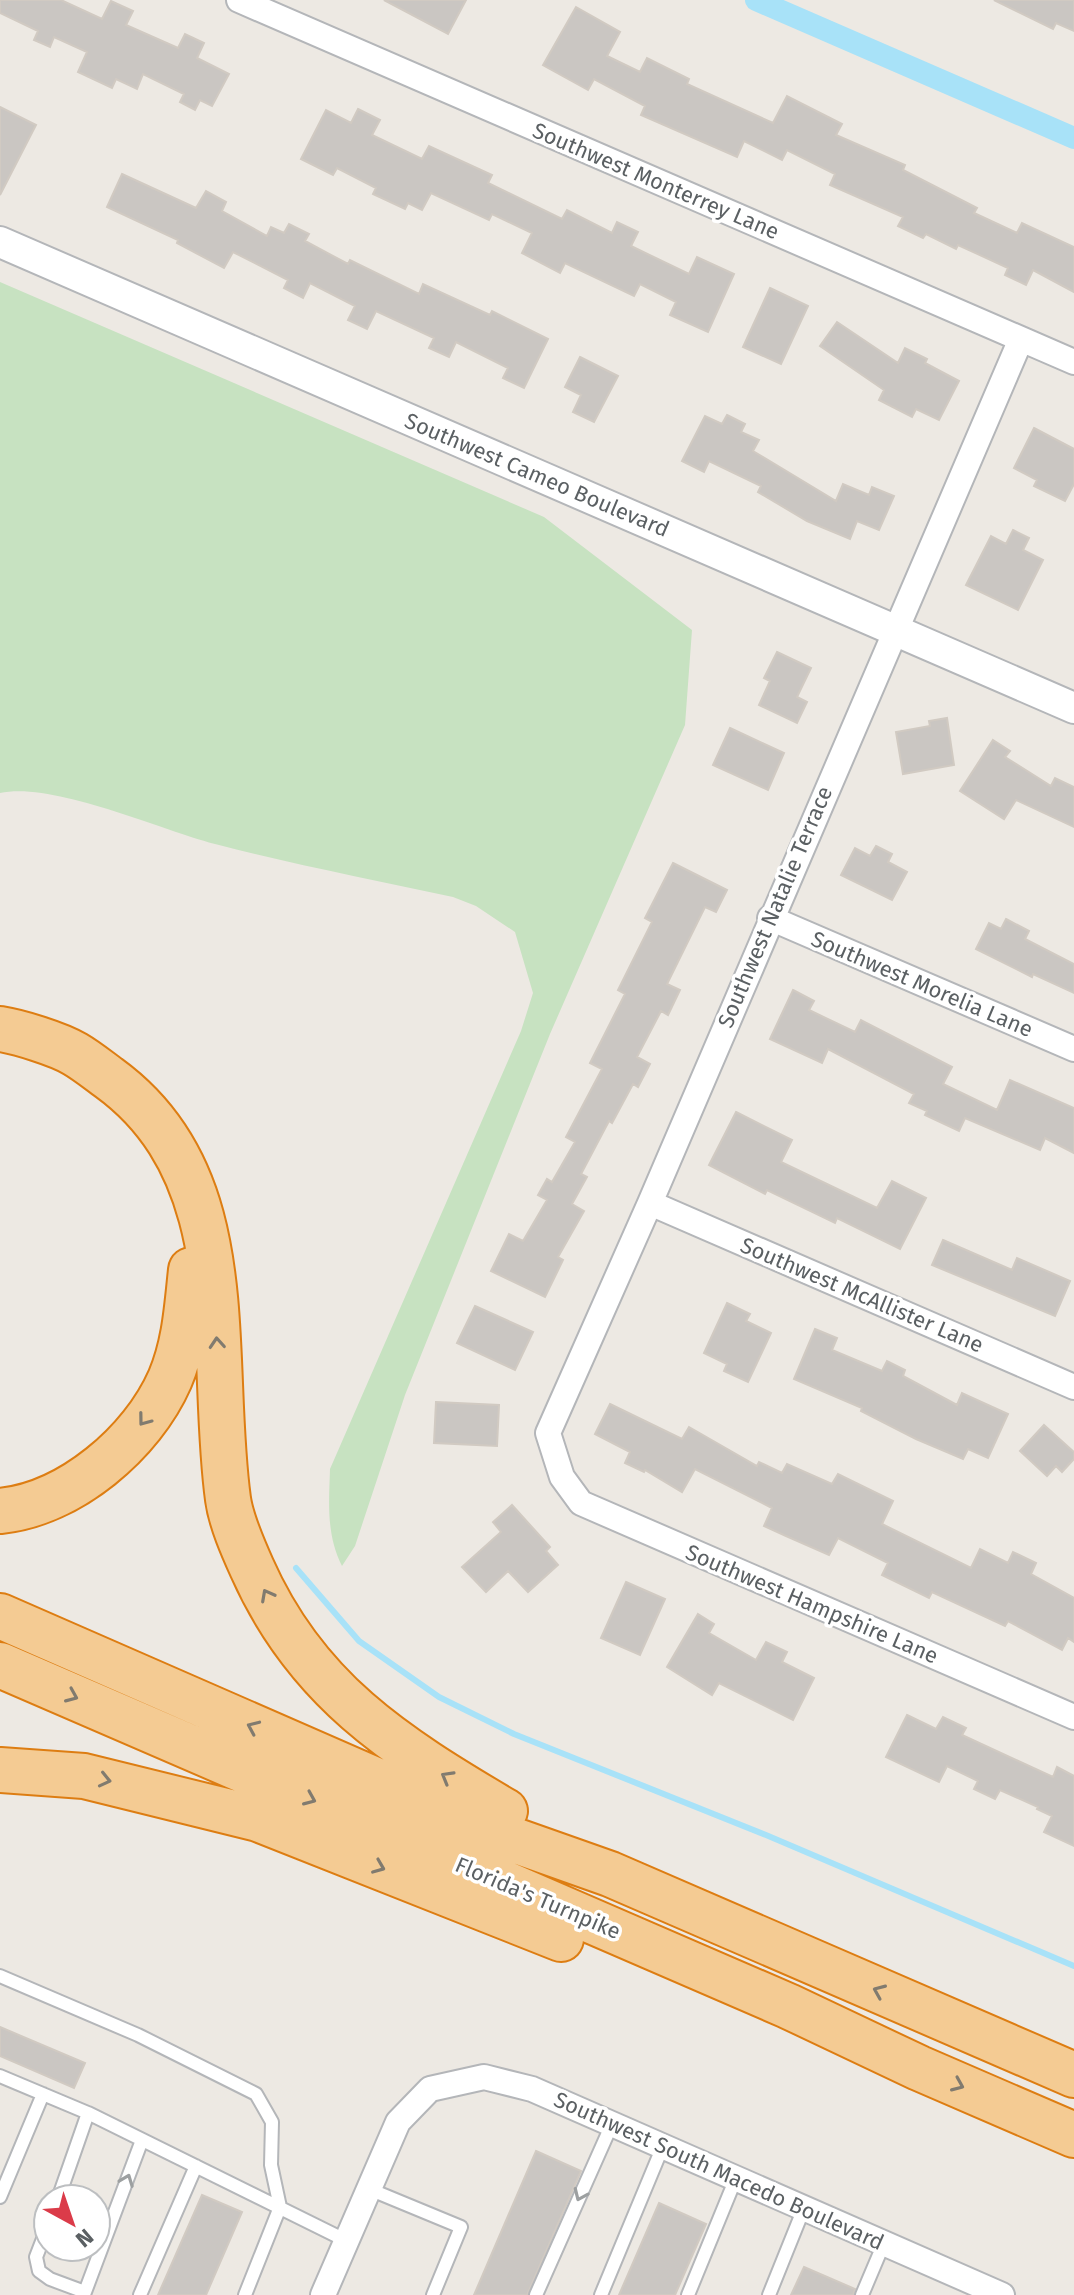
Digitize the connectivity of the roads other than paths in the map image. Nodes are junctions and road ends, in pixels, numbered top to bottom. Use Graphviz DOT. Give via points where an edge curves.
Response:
graph roads {
  1 [pos="239,0"];
  2 [pos="0,242"];
  3 [pos="1021,339"];
  4 [pos="1074,362"];
  5 [pos="894,630"];
  6 [pos="1074,708"];
  7 [pos="770,918"];
  8 [pos="0,1029"];
  9 [pos="1074,1049"];
  10 [pos="0,1053"];
  11 [pos="650,1203"];
  12 [pos="1074,1387"];
  13 [pos="562,1477"];
  14 [pos="0,1511"];
  15 [pos="0,1616"];
  16 [pos="0,1665"];
  17 [pos="1074,1717"];
  18 [pos="0,1770"];
  19 [pos="610,1874"];
  20 [pos="0,1976"];
  21 [pos="919,2068"];
  22 [pos="1074,2075"];
  23 [pos="0,2076"];
  24 [pos="43,2094"];
  25 [pos="88,2113"];
  26 [pos="612,2124"];
  27 [pos="1074,2135"];
  28 [pos="142,2140"];
  29 [pos="663,2146"];
  30 [pos="196,2166"];
  31 [pos="736,2178"];
  32 [pos="64,2183"];
  33 [pos="369,2189"];
  34 [pos="0,2197"];
  35 [pos="280,2207"];
  36 [pos="804,2208"];
  37 [pos="347,2241"];
  38 [pos="884,2243"];
  39 [pos="37,2263"];
  40 [pos="89,2293"];
  41 [pos="140,2295"];
  42 [pos="245,2295"];
  43 [pos="323,2295"];
  44 [pos="433,2295"];
  45 [pos="536,2295"];
  46 [pos="601,2295"];
  47 [pos="688,2295"];
  48 [pos="769,2295"];
  49 [pos="862,2295"];
  50 [pos="1002,2295"];
  1 -- 3 [label="street, Southwest Monterrey Lane"];
  2 -- 5 [label="street, Southwest Cameo Boulevard"];
  3 -- 4 [label="street, Southwest Monterrey Lane"];
  3 -- 5 [label="street, Southwest Natalie Terrace"];
  5 -- 6 [label="street, Southwest Cameo Boulevard"];
  5 -- 7 [label="street, Southwest Natalie Terrace"];
  7 -- 9 [label="street, Southwest Morelia Lane"];
  7 -- 11 [label="street, Southwest Natalie Terrace"];
  19 -- 8 [label="highway, one-way" via="423,1763 378,1730 290,1639 253,1568 228,1502 212,1265 197,1195 173,1144 128,1092 73,1052"];
  10 -- 14 [label="highway, one-way" via="62,1075 111,1110 152,1153 181,1216 191,1263 185,1329 170,1380 146,1420 113,1456 64,1490"];
  11 -- 12 [label="street, Southwest McAllister Lane"];
  11 -- 13 [label="street, Southwest Natalie Terrace" via="548,1433"];
  13 -- 17 [label="street, Southwest Hampshire Lane" via="581,1503 595,1510"];
  19 -- 15 [label="highway, Florida's Turnpike, one-way" via="508,1838"];
  16 -- 21 [label="highway, Florida's Turnpike, one-way"];
  18 -- 21 [label="highway, one-way" via="84,1776 258,1819 784,2028"];
  22 -- 19 [label="highway, Florida's Turnpike, one-way"];
  20 -- 35 [label="lane" via="138,2035 256,2094 272,2122 271,2165"];
  21 -- 27 [label="highway, Florida's Turnpike, one-way"];
  23 -- 24 [label="lane"];
  24 -- 25 [label="lane"];
  24 -- 34 [label="lane"];
  25 -- 28 [label="lane"];
  25 -- 32 [label="lane"];
  26 -- 29 [label="street, Southwest South Macedo Boulevard"];
  26 -- 33 [label="street, Southwest South Macedo Boulevard" via="532,2089 484,2077 430,2089 398,2122"];
  26 -- 45 [label="lane, one-way"];
  28 -- 30 [label="lane"];
  40 -- 28 [label="lane, one-way"];
  29 -- 31 [label="street, Southwest South Macedo Boulevard"];
  29 -- 46 [label="lane"];
  30 -- 35 [label="lane"];
  30 -- 41 [label="lane"];
  31 -- 36 [label="street, Southwest South Macedo Boulevard"];
  31 -- 47 [label="lane"];
  33 -- 37 [label="street"];
  33 -- 44 [label="lane" via="461,2227"];
  35 -- 37 [label="lane"];
  35 -- 42 [label="lane"];
  36 -- 38 [label="street, Southwest South Macedo Boulevard"];
  36 -- 48 [label="lane"];
  37 -- 43 [label="street"];
  38 -- 49 [label="lane"];
  38 -- 50 [label="street, Southwest South Macedo Boulevard"];
  39 -- 40 [label="lane" via="50,2279"];
}
